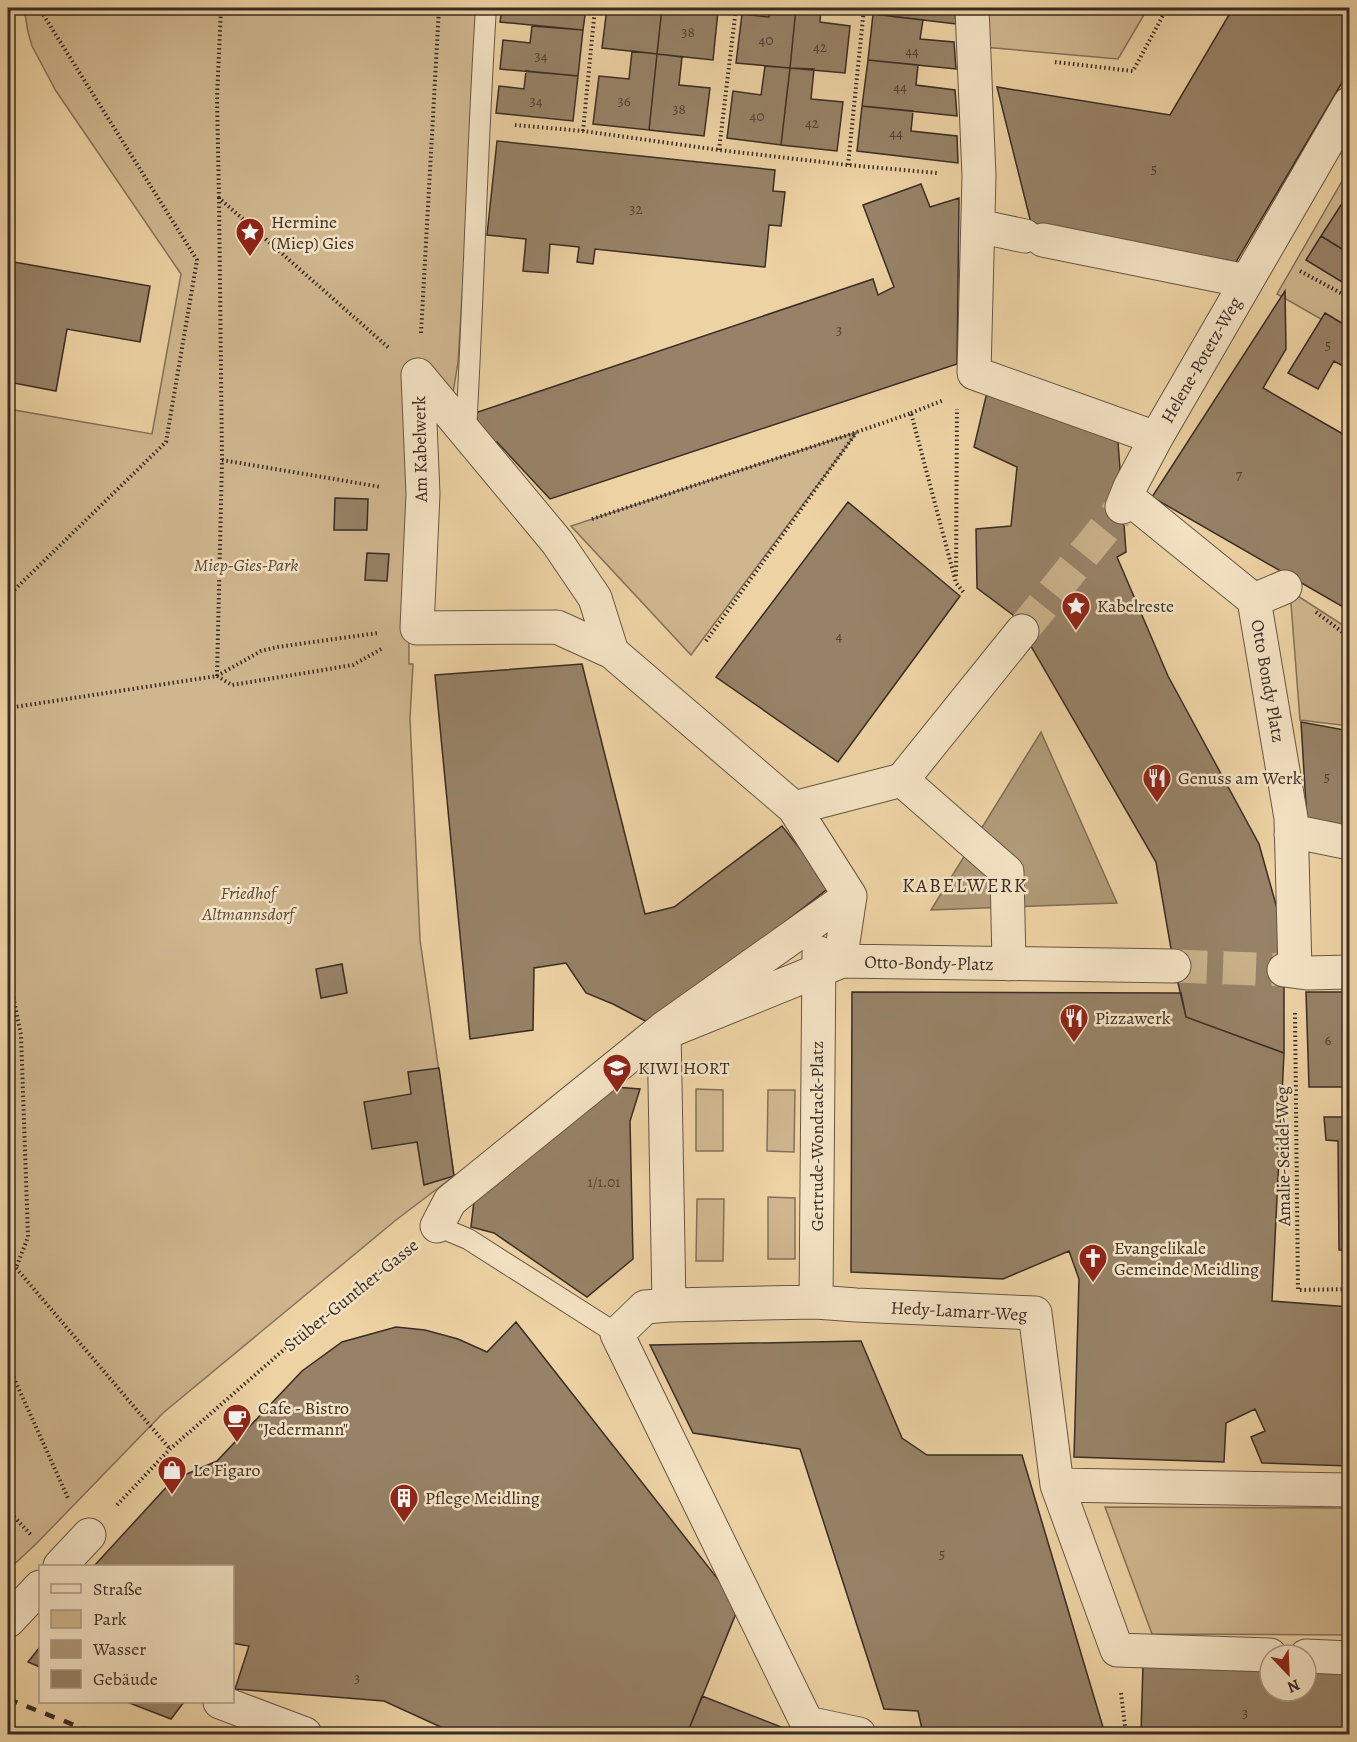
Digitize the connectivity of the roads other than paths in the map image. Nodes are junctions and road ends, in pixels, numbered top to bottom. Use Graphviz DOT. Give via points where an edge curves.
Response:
graph roads {
  1 [pos="486,8"];
  2 [pos="972,8"];
  3 [pos="1350,103"];
  4 [pos="978,226"];
  5 [pos="1246,281"];
  6 [pos="466,431"];
  7 [pos="1156,438"];
  8 [pos="1285,587"];
  9 [pos="1254,600"];
  10 [pos="1022,631"];
  11 [pos="612,652"];
  12 [pos="902,780"];
  13 [pos="794,808"];
  14 [pos="1298,834"];
  15 [pos="1350,843"];
  16 [pos="849,896"];
  17 [pos="819,918"];
  18 [pos="1009,964"];
  19 [pos="830,966"];
  20 [pos="1174,966"];
  21 [pos="1350,972"];
  22 [pos="660,1033"];
  23 [pos="437,1226"];
  24 [pos="816,1302"];
  25 [pos="657,1306"];
  26 [pos="616,1334"];
  27 [pos="1057,1485"];
  28 [pos="1350,1490"];
  29 [pos="89,1535"];
  30 [pos="61,1565"];
  31 [pos="1258,1655"];
  32 [pos="1318,1657"];
  33 [pos="1350,1658"];
  34 [pos="225,1703"];
  35 [pos="305,1734"];
  36 [pos="859,1734"];
  1 -- 6 [label="lane"];
  2 -- 4 [label="street"];
  3 -- 5 [label="street"];
  4 -- 5 [label="street, Helene-Potetz-Weg"];
  4 -- 7 [label="street, Helene-Potetz-Weg" via="965,385"];
  5 -- 7 [label="street, Helene-Potetz-Weg"];
  6 -- 11 [label="street, Am Kabelwerk" via="557,542 595,598"];
  6 -- 11 [label="street, Am Kabelwerk" via="418,375 423,494 417,628 557,627"];
  7 -- 9 [label="street, Otto Bondy Platz" via="1126,497"];
  8 -- 9 [label="street, Otto Bondy Platz"];
  9 -- 14 [label="street, Otto Bondy Platz" via="1291,818"];
  10 -- 12 [label="street"];
  11 -- 13 [label="street"];
  12 -- 13 [label="street"];
  12 -- 18 [label="street, Otto-Bondy-Platz" via="1007,872"];
  13 -- 16 [label="street"];
  14 -- 15 [label="street"];
  14 -- 21 [label="street, Otto Bondy Platz" via="1295,971"];
  16 -- 17 [label="street"];
  16 -- 19 [label="street, Otto-Bondy-Platz" via="843,942"];
  17 -- 19 [label="street, Gertrude-Wondrack-Platz"];
  17 -- 22 [label="street"];
  18 -- 19 [label="street, Otto-Bondy-Platz"];
  18 -- 20 [label="street, Otto-Bondy-Platz"];
  19 -- 22 [label="street"];
  19 -- 24 [label="street, Gertrude-Wondrack-Platz"];
  22 -- 23 [label="street, Stüber-Gunther-Gasse" via="450,1202"];
  22 -- 25 [label="street"];
  23 -- 26 [label="lane" via="468,1239"];
  24 -- 25 [label="street"];
  24 -- 27 [label="street, Hedy-Lamarr-Weg" via="1035,1313"];
  25 -- 26 [label="street"];
  26 -- 36 [label="street" via="807,1723"];
  27 -- 28 [label="street"];
  27 -- 31 [label="street, Hedy-Lamarr-Weg" via="1117,1650"];
  29 -- 30 [label="street"];
  32 -- 33 [label="street"];
  34 -- 35 [label="street"];
}
